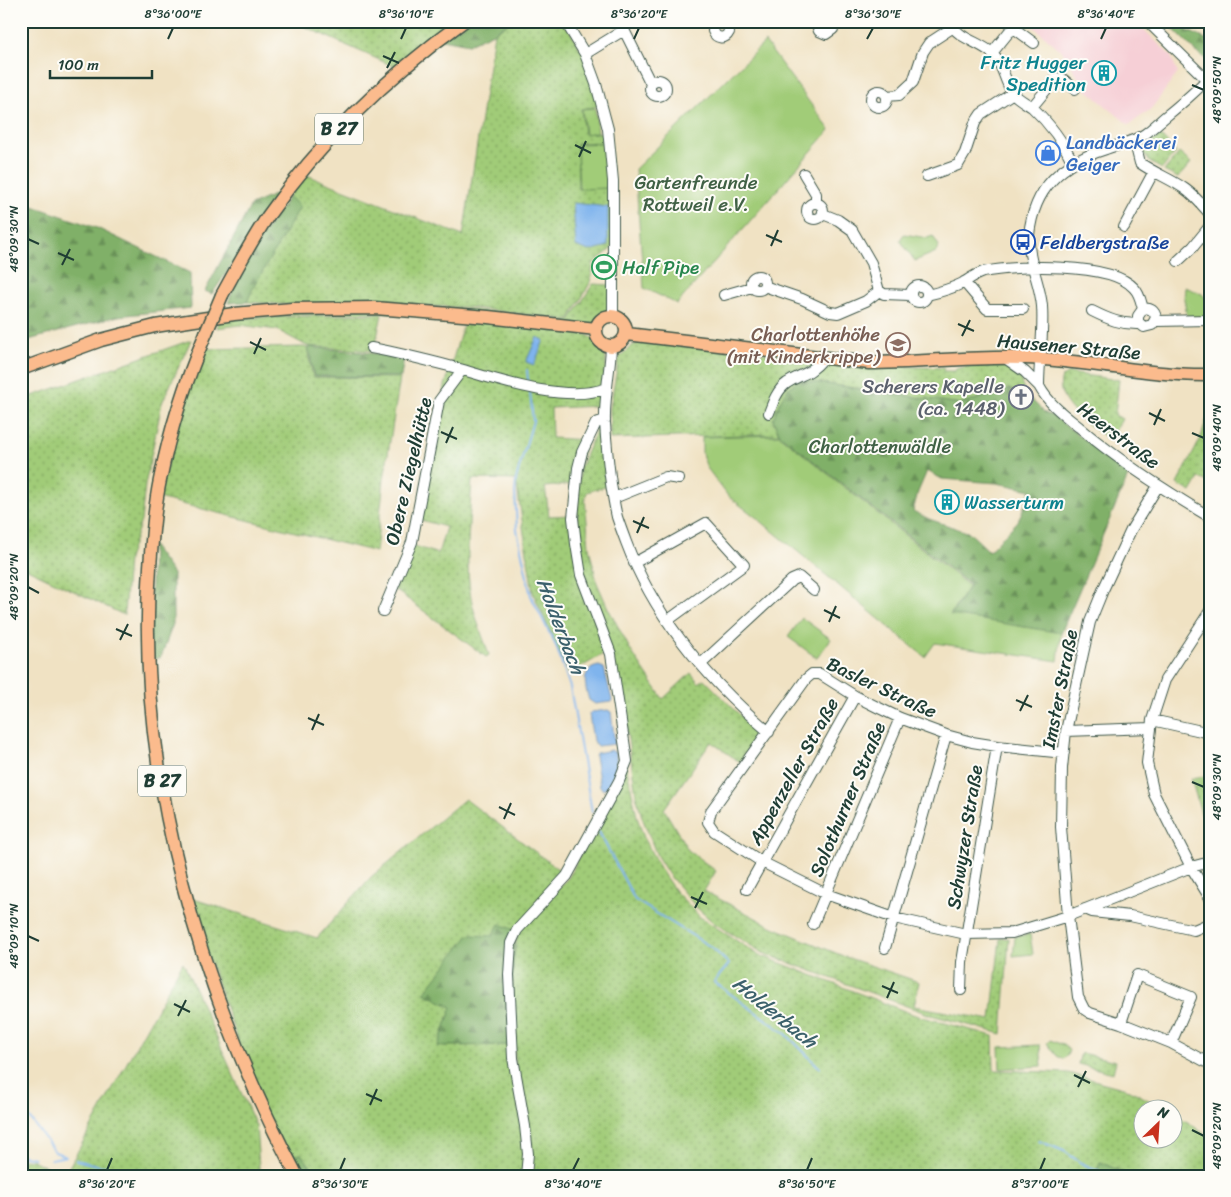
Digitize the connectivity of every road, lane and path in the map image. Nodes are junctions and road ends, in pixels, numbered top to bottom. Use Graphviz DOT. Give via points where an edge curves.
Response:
graph roads {
  1 [pos="464,21"];
  2 [pos="565,21"];
  3 [pos="818,21"];
  4 [pos="832,21"];
  5 [pos="1147,21"];
  6 [pos="951,24"];
  7 [pos="626,26"];
  8 [pos="1034,43"];
  9 [pos="992,53"];
  10 [pos="585,54"];
  11 [pos="1209,79"];
  12 [pos="651,84"];
  13 [pos="1074,89"];
  14 [pos="1013,93"];
  15 [pos="887,96"];
  16 [pos="1032,107"];
  17 [pos="1132,140"];
  18 [pos="1073,163"];
  19 [pos="1154,173"];
  20 [pos="804,174"];
  21 [pos="927,176"];
  22 [pos="1210,214"];
  23 [pos="1210,226"];
  24 [pos="1124,227"];
  25 [pos="1178,261"];
  26 [pos="1033,268"];
  27 [pos="964,282"];
  28 [pos="879,291"];
  29 [pos="724,295"];
  30 [pos="1023,309"];
  31 [pos="1143,309"];
  32 [pos="1092,311"];
  33 [pos="613,316"];
  34 [pos="1210,320"];
  35 [pos="1156,321"];
  36 [pos="1140,324"];
  37 [pos="596,329"];
  38 [pos="627,334"];
  39 [pos="611,347"];
  40 [pos="371,348"];
  41 [pos="1005,358"];
  42 [pos="823,359"];
  43 [pos="1039,359"];
  44 [pos="21,369"];
  45 [pos="462,370"];
  46 [pos="1210,376"];
  47 [pos="1039,386"];
  48 [pos="607,388"];
  49 [pos="769,413"];
  50 [pos="605,420"];
  51 [pos="679,479"];
  52 [pos="1158,486"];
  53 [pos="614,498"];
  54 [pos="1210,517"];
  55 [pos="634,563"];
  56 [pos="814,590"];
  57 [pos="383,611"];
  58 [pos="1210,611"];
  59 [pos="667,621"];
  60 [pos="1206,623"];
  61 [pos="701,664"];
  62 [pos="855,696"];
  63 [pos="900,718"];
  64 [pos="1151,724"];
  65 [pos="1066,731"];
  66 [pos="769,732"];
  67 [pos="1210,733"];
  68 [pos="946,735"];
  69 [pos="997,746"];
  70 [pos="1064,752"];
  71 [pos="762,862"];
  72 [pos="1210,862"];
  73 [pos="1191,867"];
  74 [pos="747,889"];
  75 [pos="826,894"];
  76 [pos="1210,898"];
  77 [pos="1085,909"];
  78 [pos="1068,916"];
  79 [pos="894,918"];
  80 [pos="1210,923"];
  81 [pos="813,924"];
  82 [pos="966,934"];
  83 [pos="885,948"];
  84 [pos="960,990"];
  85 [pos="1121,1023"];
  86 [pos="1171,1043"];
  87 [pos="1210,1064"];
  88 [pos="297,1176"];
  89 [pos="526,1176"];
  1 -- 88 [label="main road, B 27, bridge" via="371,96 300,173 268,217 222,295 192,368 160,481 152,536 148,640 153,719 163,790 181,874 211,978 231,1033 266,1115"];
  2 -- 10 [label="street"];
  3 -- 4 [label="street" via="819,30 826,34 833,29"];
  5 -- 11 [label="street"];
  6 -- 9 [label="street" via="966,38"];
  6 -- 15 [label="street" via="929,43 912,82 900,96"];
  7 -- 10 [label="street"];
  7 -- 12 [label="street"];
  8 -- 9 [label="street" via="1015,29"];
  9 -- 14 [label="street"];
  10 -- 33 [label="street" via="608,129 613,181"];
  11 -- 17 [label="street" via="1145,134"];
  13 -- 16 [label="street" via="1063,79 1056,78"];
  14 -- 16 [label="street"];
  14 -- 21 [label="street" via="981,114 958,165"];
  16 -- 18 [label="street" via="1058,136"];
  17 -- 18 [label="street"];
  17 -- 19 [label="street" via="1140,163"];
  18 -- 26 [label="street" via="1048,184 1038,199 1029,238"];
  19 -- 22 [label="street" via="1183,187"];
  19 -- 24 [label="street"];
  20 -- 28 [label="street" via="816,194 816,202 808,206 808,214 817,219 823,214 852,230 871,263"];
  23 -- 25 [label="street"];
  26 -- 27 [label="street" via="1022,266 980,272"];
  26 -- 31 [label="street" via="1100,272 1134,288"];
  26 -- 43 [label="street" via="1042,305"];
  27 -- 28 [label="street" via="927,295 919,286 910,295"];
  27 -- 30 [label="street" via="987,308"];
  28 -- 29 [label="street" via="866,301 838,313 764,286 758,290 752,287"];
  31 -- 35 [label="street" via="1152,310"];
  31 -- 36 [label="street" via="1138,316"];
  32 -- 36 [label="street" via="1109,320 1128,325"];
  33 -- 37 [label="main road" via="600,321"];
  33 -- 38 [label="main road" via="624,322"];
  34 -- 35 [label="street"];
  35 -- 36 [label="street" via="1150,327"];
  37 -- 39 [label="main road" via="598,339"];
  37 -- 44 [label="main road" via="375,308 292,309 155,326 101,340"];
  38 -- 39 [label="main road" via="621,344"];
  38 -- 42 [label="main road, Hausener Straße"];
  39 -- 48 [label="street"];
  40 -- 45 [label="street"];
  41 -- 42 [label="main road, Hausener Straße" via="903,363"];
  41 -- 43 [label="main road, Hausener Straße"];
  41 -- 47 [label="street, Heerstraße"];
  42 -- 49 [label="street" via="811,372 786,383"];
  43 -- 46 [label="main road, Hausener Straße" via="1154,373"];
  43 -- 47 [label="street"];
  45 -- 48 [label="street" via="553,392 572,394"];
  45 -- 57 [label="street, Obere Ziegelhütte" via="439,401 412,542"];
  47 -- 52 [label="street, Heerstraße" via="1060,412 1093,440"];
  48 -- 50 [label="street"];
  50 -- 53 [label="street"];
  50 -- 89 [label="street" via="596,423 582,452 573,518 581,575 611,654 626,761 619,781 567,876 517,930 511,943 509,975 513,1058 528,1154"];
  51 -- 53 [label="street" via="666,477"];
  52 -- 54 [label="street, Heerstraße"];
  52 -- 65 [label="street, Imster Straße" via="1131,530 1090,622"];
  53 -- 55 [label="street"];
  55 -- 59 [label="street"];
  55 -- 59 [label="street" via="706,523 744,565"];
  56 -- 61 [label="street" via="799,577 792,580"];
  58 -- 60 [label="street"];
  59 -- 61 [label="street"];
  60 -- 64 [label="street" via="1165,680"];
  61 -- 66 [label="street"];
  62 -- 63 [label="street, Basler Straße"];
  62 -- 66 [label="street, Basler Straße" via="820,674 812,674"];
  62 -- 71 [label="street, Appenzeller Straße"];
  63 -- 68 [label="street, Basler Straße"];
  63 -- 75 [label="street, Solothurner Straße"];
  64 -- 65 [label="street"];
  64 -- 67 [label="street"];
  64 -- 73 [label="street" via="1147,763 1154,794"];
  65 -- 70 [label="street, Imster Straße"];
  66 -- 71 [label="street, Basler Straße" via="711,811 708,822 714,831"];
  68 -- 69 [label="street, Basler Straße"];
  68 -- 79 [label="street"];
  69 -- 70 [label="street, Basler Straße"];
  69 -- 82 [label="street, Schwyzer Straße"];
  70 -- 78 [label="street, Imster Straße" via="1061,827"];
  71 -- 74 [label="street"];
  71 -- 75 [label="street, Basler Straße"];
  72 -- 73 [label="street, Basler Straße"];
  73 -- 76 [label="street"];
  73 -- 77 [label="street, Basler Straße"];
  75 -- 79 [label="street, Basler Straße"];
  75 -- 81 [label="street"];
  77 -- 78 [label="street, Basler Straße"];
  77 -- 80 [label="street" via="1194,930"];
  78 -- 82 [label="street, Basler Straße" via="1012,933"];
  78 -- 85 [label="street, Imster Straße" via="1081,1004 1090,1013"];
  79 -- 82 [label="street, Basler Straße"];
  79 -- 83 [label="street"];
  82 -- 84 [label="street"];
  85 -- 86 [label="street, Imster Straße"];
  85 -- 86 [label="street" via="1137,975 1191,997"];
  86 -- 87 [label="street, Imster Straße"];
}
